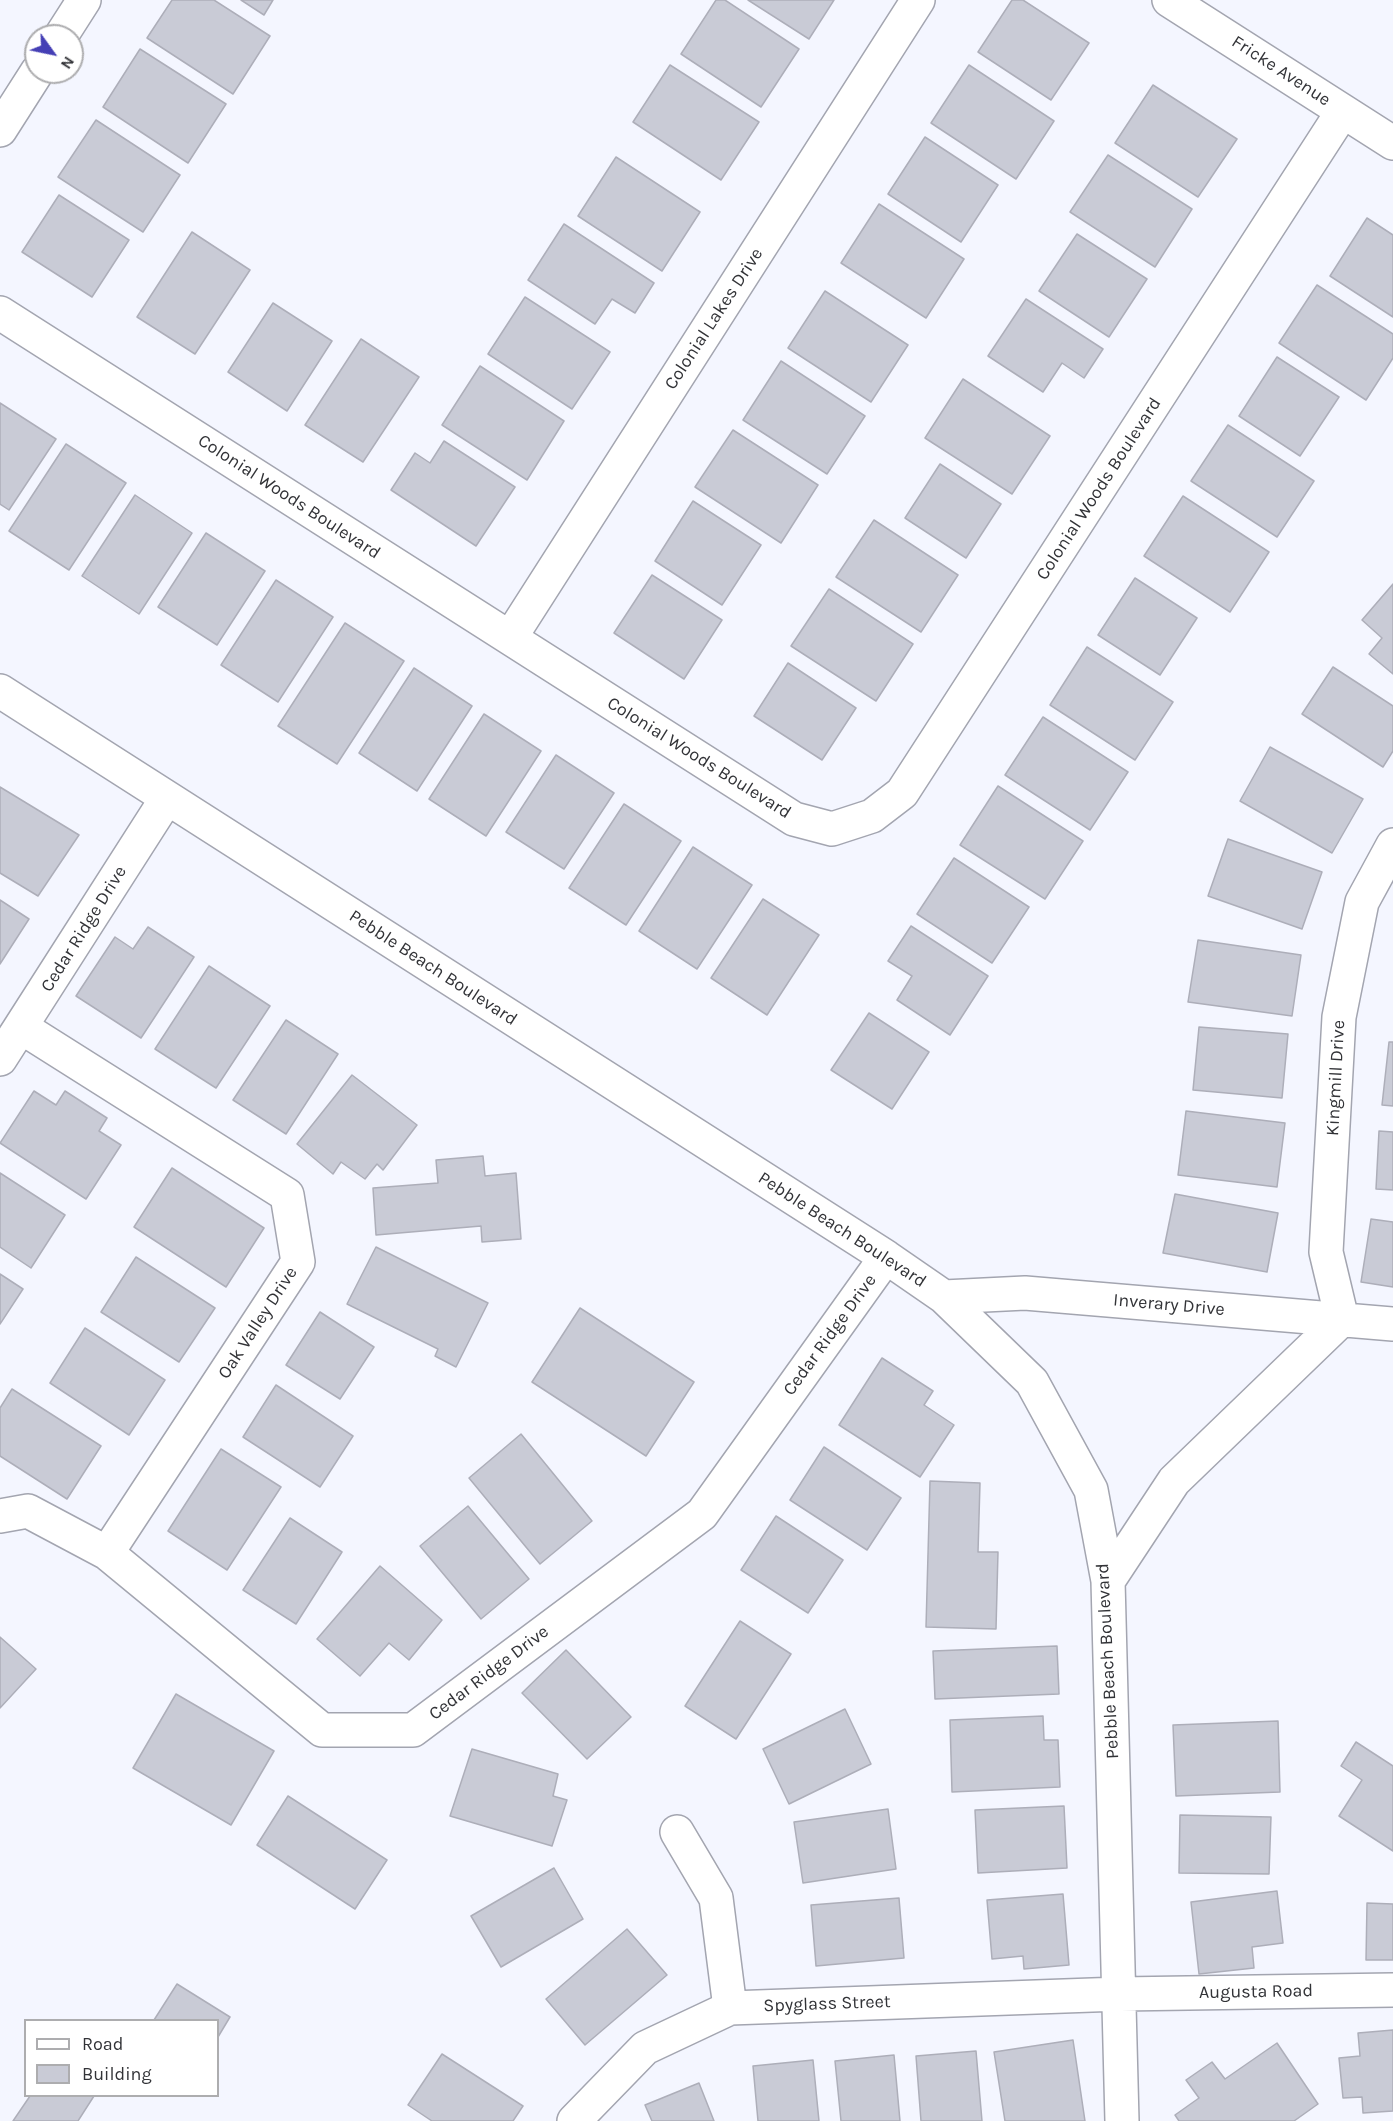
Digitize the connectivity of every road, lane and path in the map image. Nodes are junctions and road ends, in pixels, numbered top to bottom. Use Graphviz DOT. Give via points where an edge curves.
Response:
graph roads {
  1 [pos="84,0"];
  2 [pos="918,0"];
  3 [pos="1169,0"];
  4 [pos="69,24"];
  5 [pos="30,84"];
  6 [pos="1343,111"];
  7 [pos="0,130"];
  8 [pos="1393,143"];
  9 [pos="0,313"];
  10 [pos="510,638"];
  11 [pos="0,691"];
  12 [pos="167,798"];
  13 [pos="1393,845"];
  14 [pos="21,1028"];
  15 [pos="0,1059"];
  16 [pos="886,1257"];
  17 [pos="944,1297"];
  18 [pos="1342,1319"];
  19 [pos="1393,1324"];
  20 [pos="0,1516"];
  21 [pos="106,1553"];
  22 [pos="1108,1581"];
  23 [pos="677,1832"];
  24 [pos="1393,1990"];
  25 [pos="1120,1994"];
  26 [pos="730,2008"];
  27 [pos="574,2121"];
  28 [pos="1122,2121"];
  1 -- 4 [label="street"];
  2 -- 10 [label="street, Colonial Lakes Drive"];
  3 -- 6 [label="street, Fricke Avenue"];
  5 -- 7 [label="street"];
  6 -- 8 [label="street, Fricke Avenue"];
  6 -- 10 [label="street, Colonial Woods Boulevard" via="902,793 872,816 832,830 794,819"];
  9 -- 10 [label="street, Colonial Woods Boulevard"];
  11 -- 12 [label="street, Pebble Beach Boulevard"];
  12 -- 14 [label="street, Cedar Ridge Drive"];
  12 -- 16 [label="street, Pebble Beach Boulevard"];
  13 -- 18 [label="street, Kingmill Drive" via="1362,902 1339,1017 1326,1252"];
  14 -- 15 [label="street, Cedar Ridge Drive"];
  14 -- 21 [label="street, Oak Valley Drive" via="287,1195 298,1262"];
  16 -- 17 [label="street, Pebble Beach Boulevard"];
  16 -- 21 [label="street, Cedar Ridge Drive" via="702,1514 413,1730 322,1730"];
  17 -- 18 [label="street, Inverary Drive" via="1025,1293"];
  17 -- 22 [label="street, Pebble Beach Boulevard" via="1032,1382 1091,1490"];
  18 -- 19 [label="street, Inverary Drive"];
  18 -- 22 [label="street" via="1174,1481"];
  20 -- 21 [label="street, Cedar Ridge Drive" via="28,1511"];
  22 -- 25 [label="street, Pebble Beach Boulevard"];
  23 -- 26 [label="street" via="716,1898"];
  24 -- 25 [label="street, Augusta Road"];
  25 -- 26 [label="street, Spyglass Street"];
  25 -- 28 [label="street, Pebble Beach Boulevard"];
  26 -- 27 [label="street, Spyglass Street" via="645,2048"];
}
